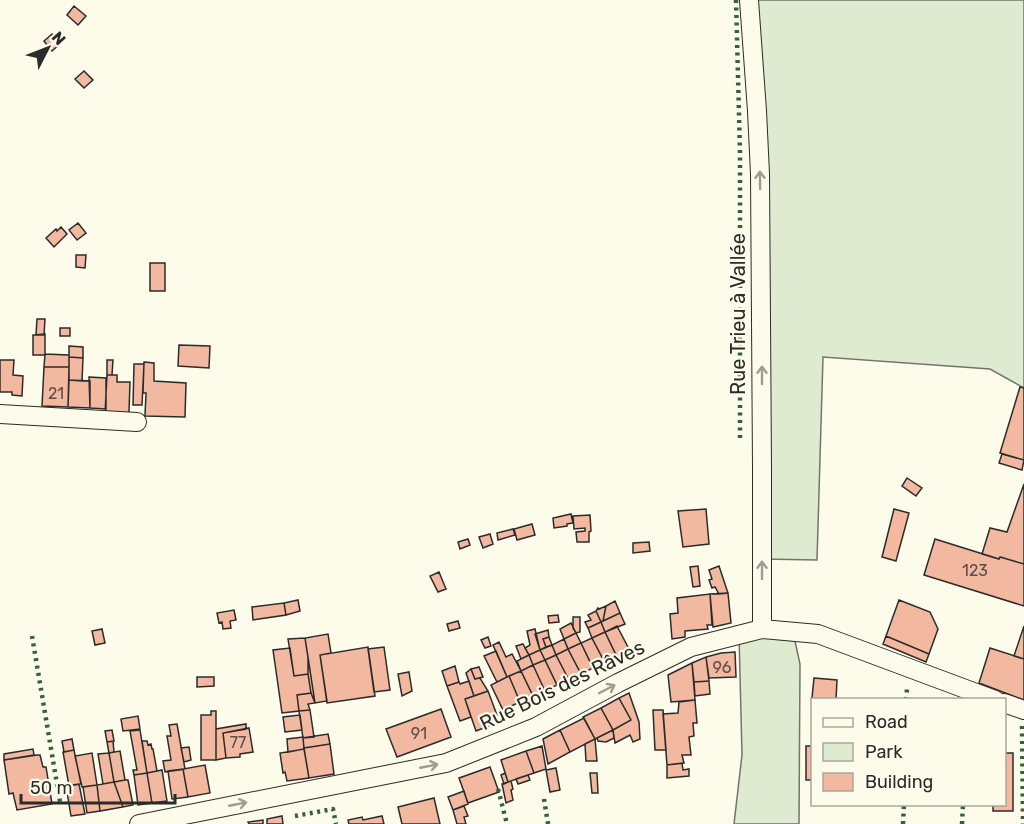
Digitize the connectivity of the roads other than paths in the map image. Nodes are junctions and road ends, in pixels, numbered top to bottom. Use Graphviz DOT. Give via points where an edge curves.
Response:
graph roads {
  1 [pos="749,0"];
  2 [pos="0,414"];
  3 [pos="137,422"];
  4 [pos="762,628"];
  5 [pos="992,698"];
  6 [pos="1006,703"];
  7 [pos="1024,710"];
  8 [pos="139,824"];
  4 -- 1 [label="street, Rue Trieu à Vallée, one-way" via="760,174"];
  2 -- 3 [label="street"];
  4 -- 5 [label="street, Rue Bois des Râves" via="818,634"];
  8 -- 4 [label="street, Rue Bois des Râves, one-way" via="446,762 536,727 691,647"];
  6 -- 7 [label="street"];
}
